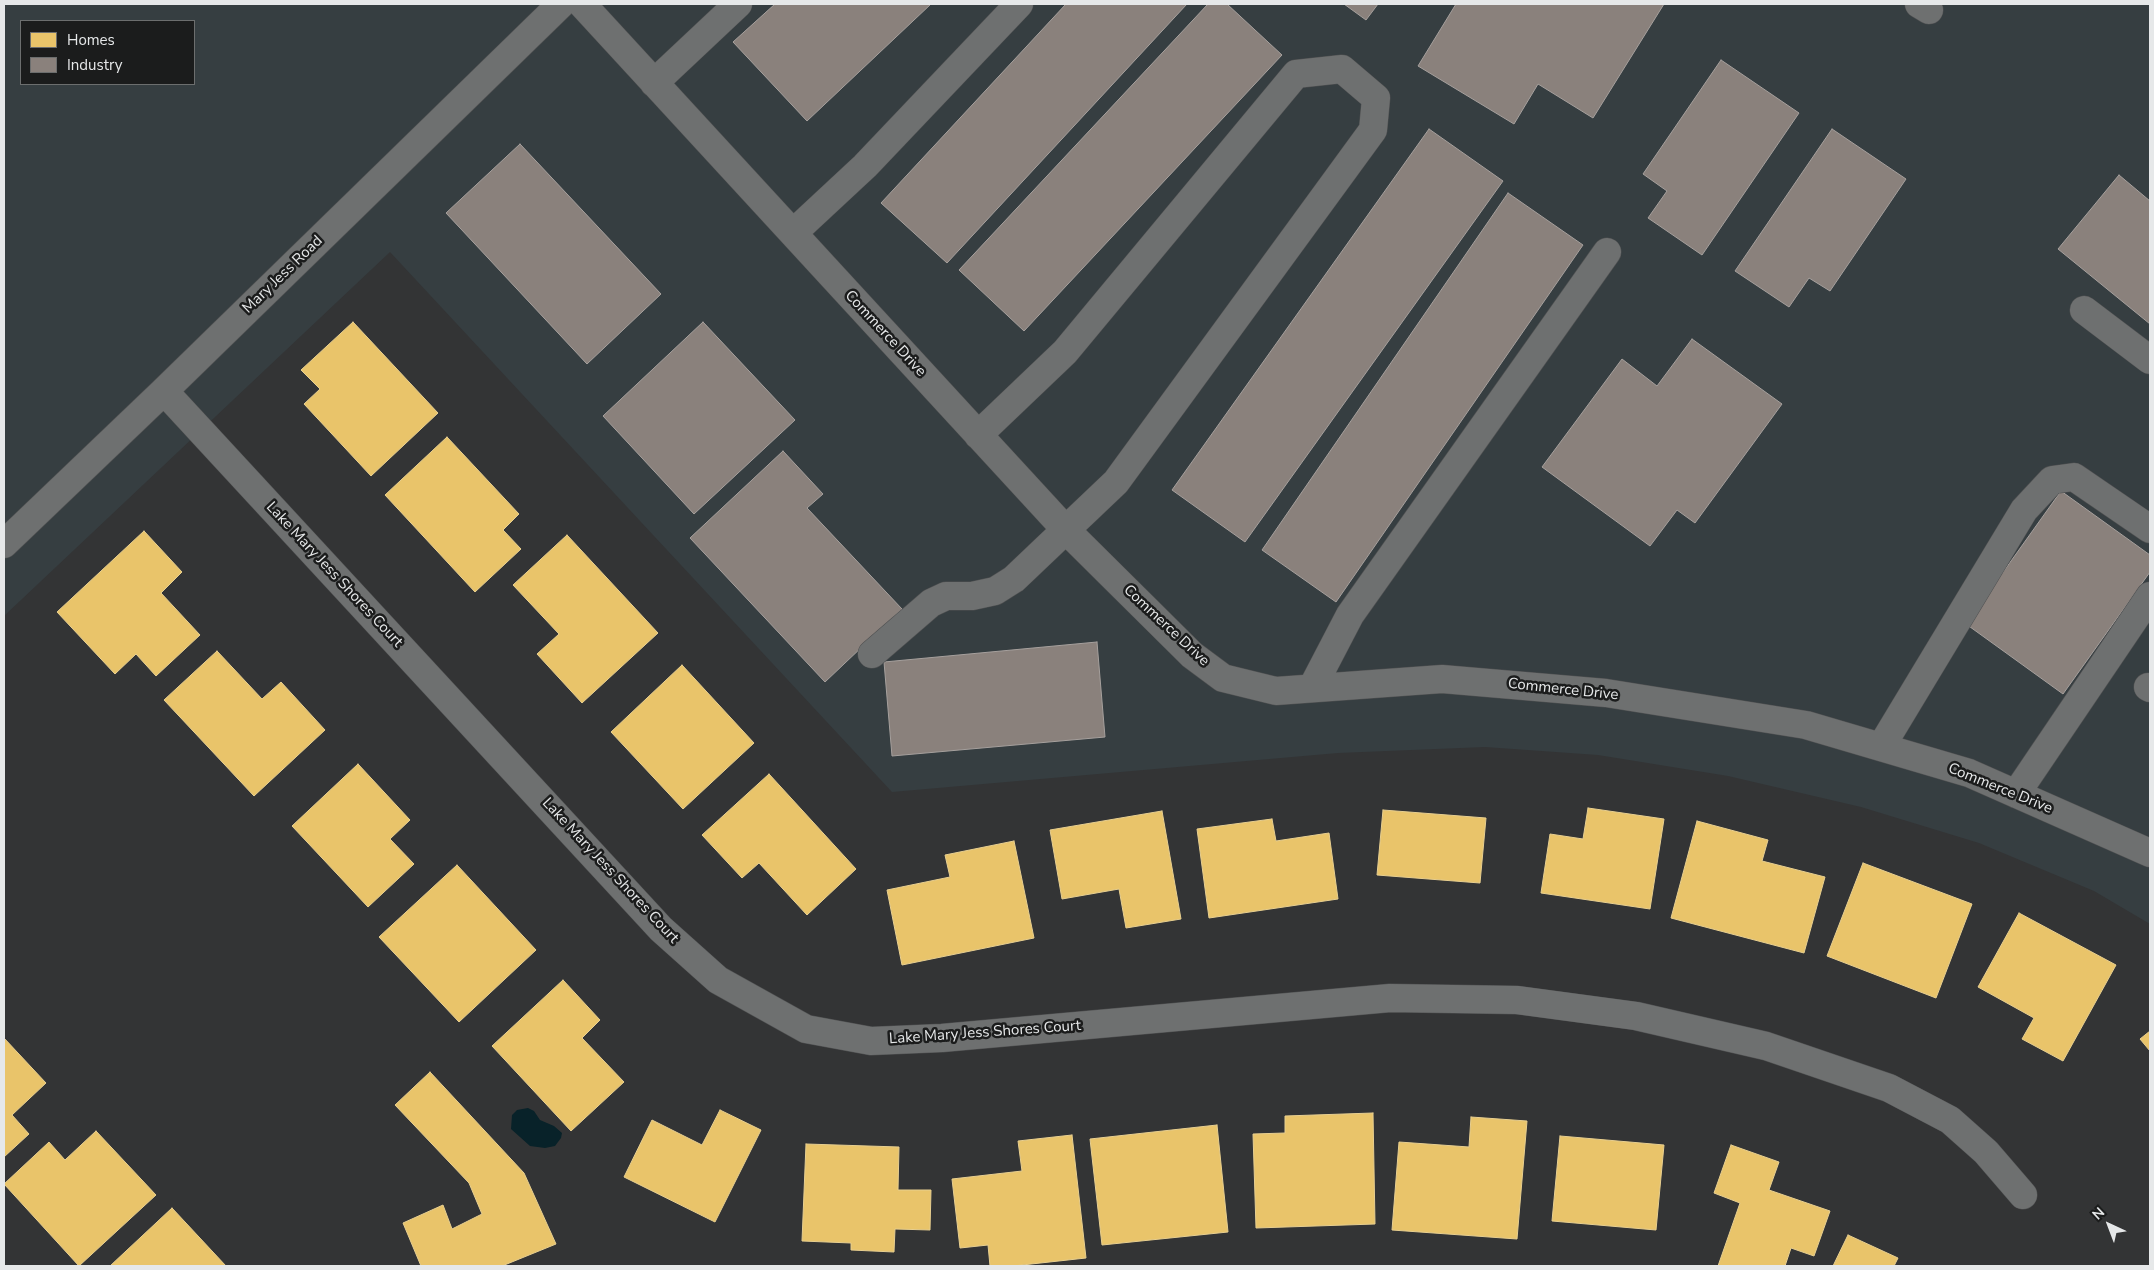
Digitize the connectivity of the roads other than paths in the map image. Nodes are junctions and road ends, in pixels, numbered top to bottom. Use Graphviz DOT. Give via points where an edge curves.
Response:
graph roads {
  1 [pos="562,4"];
  2 [pos="582,4"];
  3 [pos="738,4"];
  4 [pos="1019,4"];
  5 [pos="654,83"];
  6 [pos="792,233"];
  7 [pos="1607,252"];
  8 [pos="2084,310"];
  9 [pos="2150,360"];
  10 [pos="164,391"];
  11 [pos="978,435"];
  12 [pos="2150,529"];
  13 [pos="1066,530"];
  14 [pos="4,544"];
  15 [pos="2150,596"];
  16 [pos="872,654"];
  17 [pos="1312,688"];
  18 [pos="1881,747"];
  19 [pos="2016,794"];
  20 [pos="2150,853"];
  21 [pos="2023,1194"];
  1 -- 10 [label="street, Mary Jess Road"];
  2 -- 5 [label="street, Commerce Drive"];
  3 -- 5 [label="street"];
  4 -- 6 [label="street" via="865,166"];
  5 -- 6 [label="street, Commerce Drive"];
  6 -- 11 [label="street, Commerce Drive"];
  7 -- 17 [label="street" via="1350,615"];
  8 -- 9 [label="street"];
  10 -- 14 [label="street, Mary Jess Road"];
  10 -- 21 [label="street, Lake Mary Jess Shores Court" via="661,929 718,980 806,1029 872,1041 942,1038 1390,998 1517,1000 1636,1016 1766,1046 1889,1088 1950,1120 1986,1152"];
  11 -- 13 [label="street, Commerce Drive"];
  11 -- 13 [label="street" via="1065,352 1296,74 1342,69 1376,98 1373,130 1116,482"];
  12 -- 18 [label="street" via="2074,477 2052,480 2024,510"];
  13 -- 16 [label="street" via="1014,579 995,591 972,596 946,596 931,603"];
  13 -- 17 [label="street, Commerce Drive" via="1192,655 1223,678 1276,691"];
  15 -- 19 [label="street"];
  17 -- 18 [label="street, Commerce Drive" via="1442,679 1606,693 1806,725"];
  18 -- 19 [label="street, Commerce Drive" via="1969,773"];
  19 -- 20 [label="street, Commerce Drive"];
}
